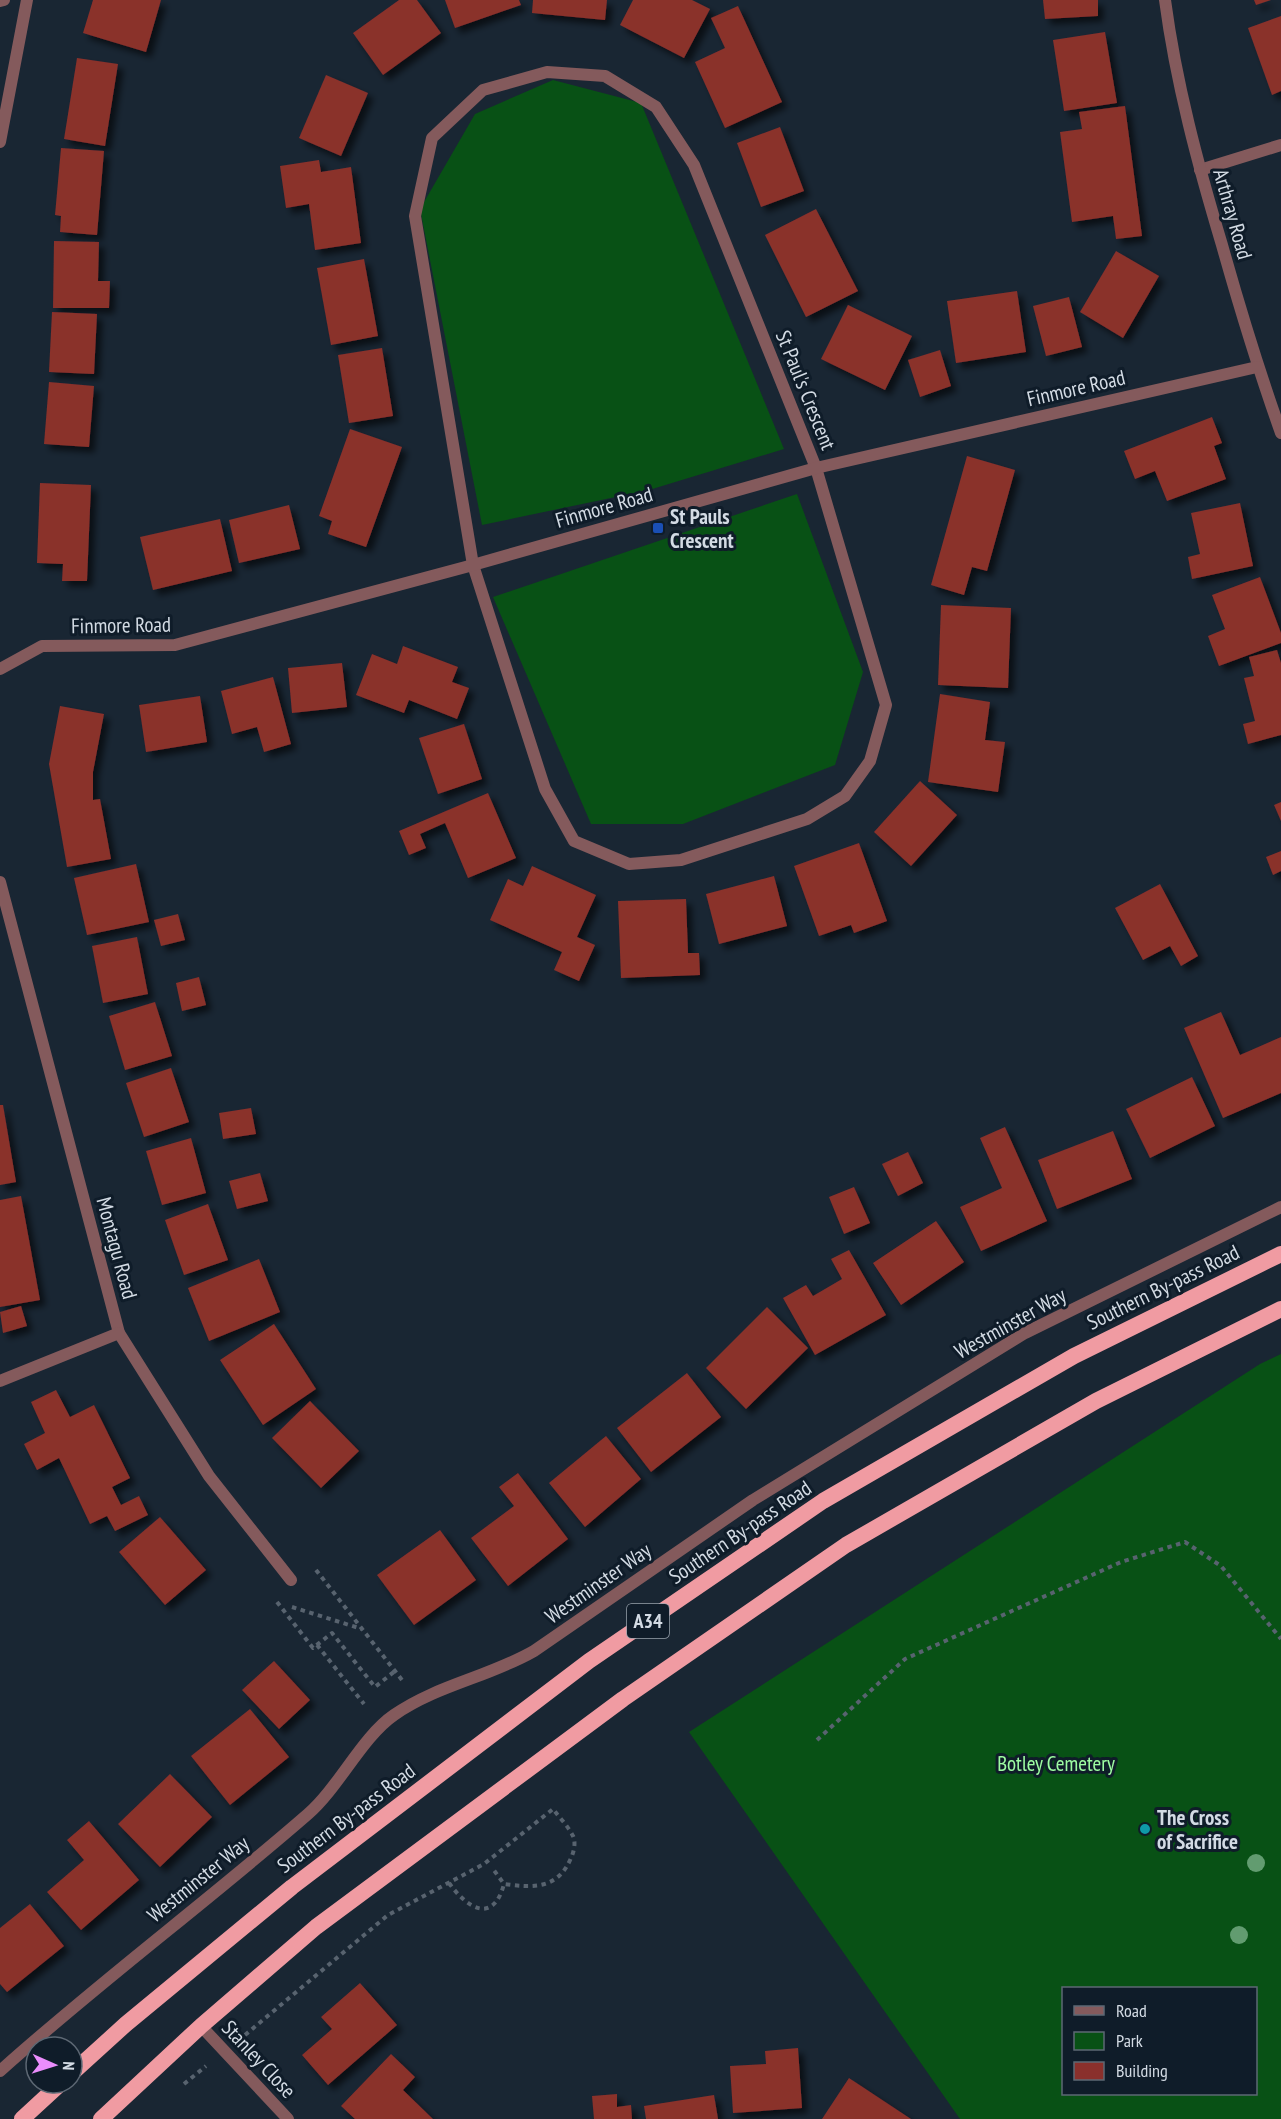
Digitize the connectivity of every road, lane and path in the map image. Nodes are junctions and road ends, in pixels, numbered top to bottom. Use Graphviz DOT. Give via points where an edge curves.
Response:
graph roads {
  1 [pos="27,0"];
  2 [pos="1165,0"];
  3 [pos="0,142"];
  4 [pos="1281,145"];
  5 [pos="1200,170"];
  6 [pos="1257,367"];
  7 [pos="1281,433"];
  8 [pos="816,468"];
  9 [pos="472,565"];
  10 [pos="0,669"];
  11 [pos="0,882"];
  12 [pos="1281,1206"];
  13 [pos="1281,1254"];
  14 [pos="1281,1309"];
  15 [pos="119,1333"];
  16 [pos="0,1381"];
  17 [pos="291,1580"];
  18 [pos="277,1602"];
  19 [pos="362,1629"];
  20 [pos="1281,1639"];
  21 [pos="317,1645"];
  22 [pos="395,1671"];
  23 [pos="417,1699"];
  24 [pos="364,1704"];
  25 [pos="817,1740"];
  26 [pos="493,1869"];
  27 [pos="449,1883"];
  28 [pos="504,1884"];
  29 [pos="201,2026"];
  30 [pos="225,2051"];
  31 [pos="84,2062"];
  32 [pos="0,2071"];
  33 [pos="181,2086"];
  34 [pos="48,2095"];
  35 [pos="22,2119"];
  36 [pos="101,2119"];
  37 [pos="288,2119"];
  1 -- 3 [label="street"];
  2 -- 5 [label="street, Arthray Road" via="1172,50"];
  4 -- 5 [label="street"];
  5 -- 6 [label="street, Arthray Road"];
  6 -- 7 [label="street, Arthray Road"];
  6 -- 8 [label="street, Finmore Road"];
  8 -- 9 [label="street, Finmore Road"];
  8 -- 9 [label="street, St Paul's Crescent" via="886,705 870,761 845,796 807,819 681,860 629,864 574,841 545,789"];
  8 -- 9 [label="street, St Paul's Crescent" via="694,165 656,107 605,76 547,72 483,90 432,138 415,216"];
  9 -- 10 [label="street, Finmore Road" via="174,645 42,646"];
  11 -- 15 [label="street, Montagu Road"];
  12 -- 23 [label="street, Westminster Way" via="1025,1333 753,1500 534,1651 505,1667"];
  13 -- 31 [label="highway, Southern By-pass Road / A34" via="1074,1356 814,1508 590,1661 292,1887"];
  14 -- 29 [label="highway, A34" via="1096,1401 846,1545 623,1699 345,1906"];
  15 -- 16 [label="street"];
  15 -- 17 [label="street, Montagu Road" via="209,1476"];
  17 -- 18 [label="path" via="271,1595"];
  17 -- 19 [label="path" via="312,1564"];
  18 -- 19 [label="path"];
  18 -- 21 [label="path" via="313,1648"];
  19 -- 22 [label="path"];
  20 -- 25 [label="path" via="1221,1566 1185,1542 1121,1562 905,1659"];
  21 -- 22 [label="path" via="333,1633 375,1687"];
  21 -- 24 [label="path"];
  22 -- 23 [label="path"];
  23 -- 32 [label="street, Westminster Way" via="391,1717 310,1813 56,2020"];
  26 -- 28 [label="path"];
  27 -- 28 [label="path" via="462,1901 482,1909 501,1897"];
  27 -- 28 [label="path" via="484,1864 553,1809 574,1837 574,1853 567,1867 556,1880 544,1886"];
  27 -- 30 [label="path" via="388,1915"];
  29 -- 30 [label="street, Stanley Close"];
  29 -- 36 [label="highway, A34"];
  30 -- 33 [label="path"];
  30 -- 37 [label="street, Stanley Close"];
  34 -- 35 [label="highway"];
}
